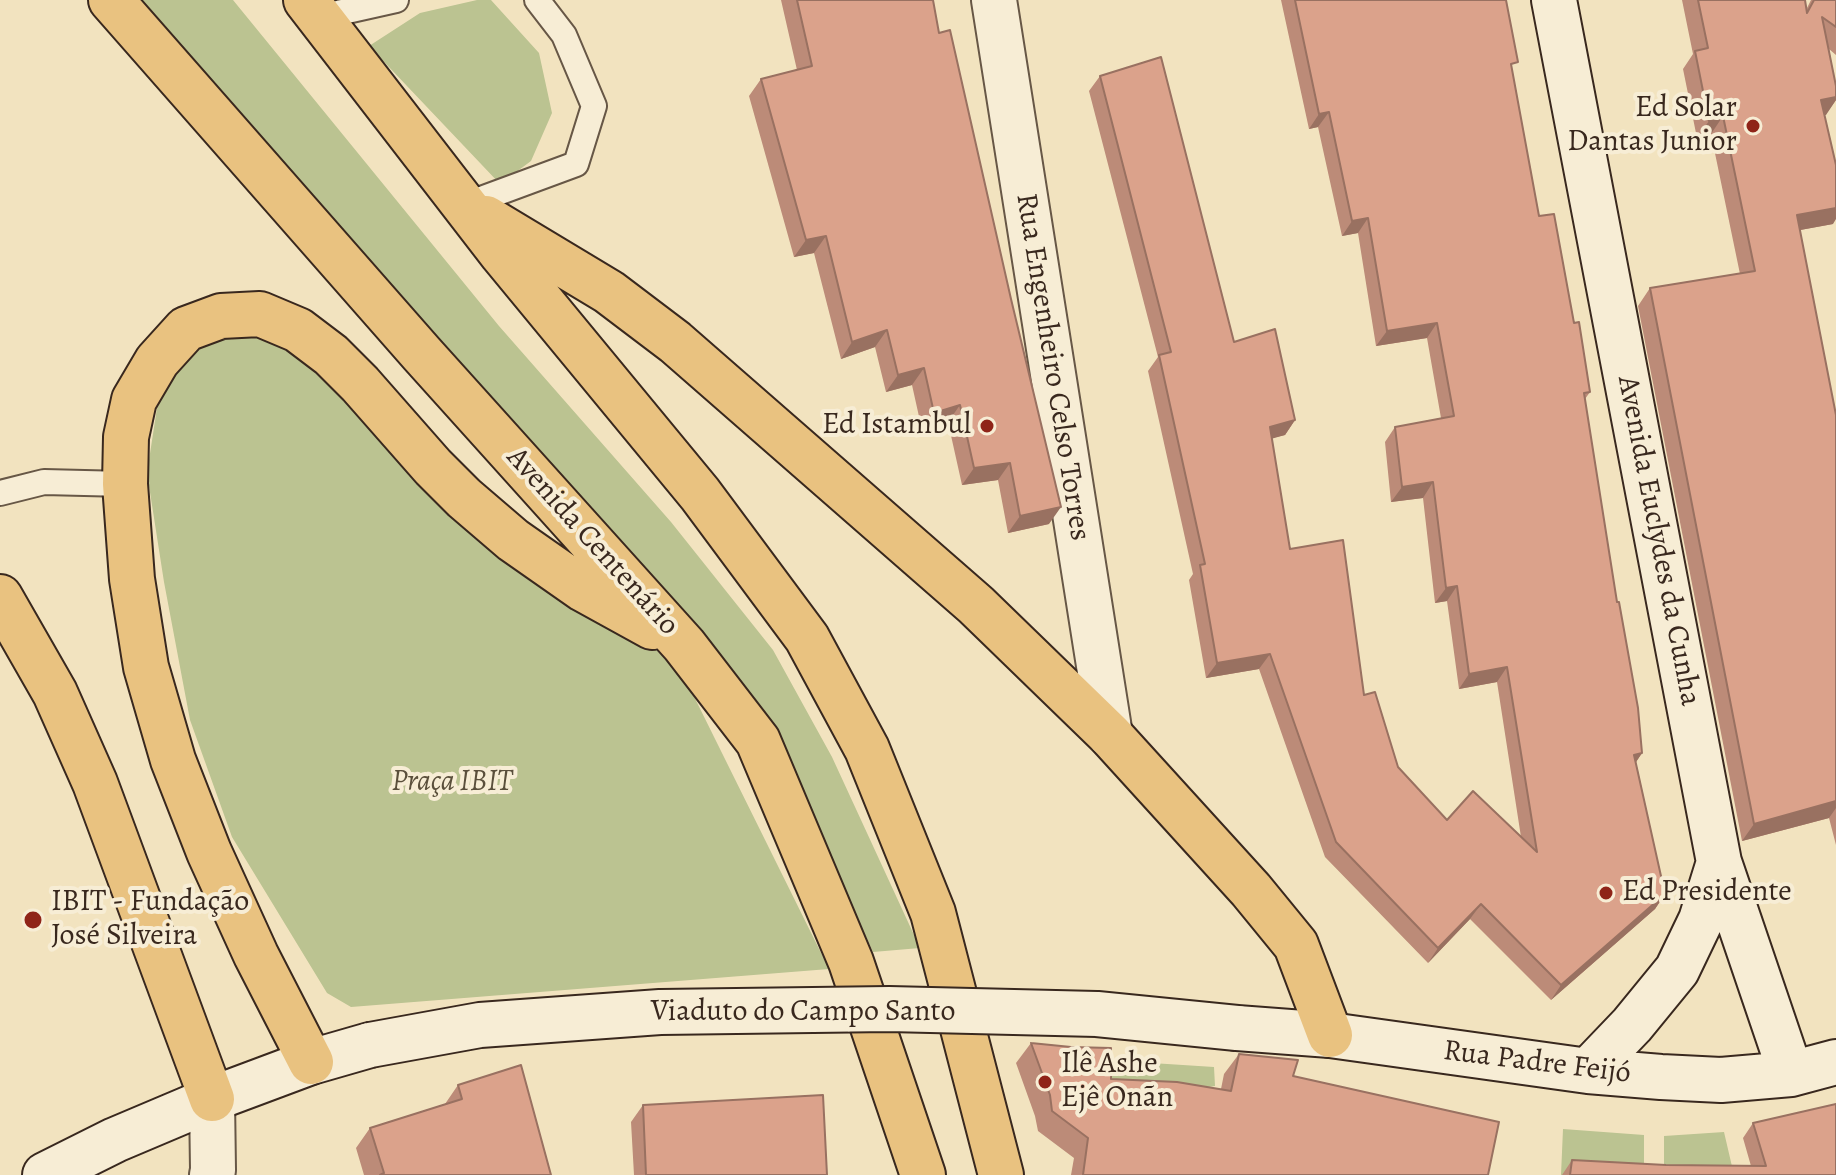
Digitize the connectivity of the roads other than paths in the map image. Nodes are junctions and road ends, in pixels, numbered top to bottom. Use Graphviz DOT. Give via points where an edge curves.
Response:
graph roads {
  1 [pos="111,0"];
  2 [pos="396,0"];
  3 [pos="537,0"];
  4 [pos="994,0"];
  5 [pos="1554,0"];
  6 [pos="313,9"];
  7 [pos="465,205"];
  8 [pos="125,484"];
  9 [pos="0,493"];
  10 [pos="0,597"];
  11 [pos="684,645"];
  12 [pos="1110,735"];
  13 [pos="1719,862"];
  14 [pos="952,988"];
  15 [pos="1237,1028"];
  16 [pos="1330,1035"];
  17 [pos="311,1062"];
  18 [pos="1836,1062"];
  19 [pos="1588,1071"];
  20 [pos="1791,1074"];
  21 [pos="212,1099"];
  22 [pos="45,1175"];
  23 [pos="212,1175"];
  24 [pos="923,1175"];
  25 [pos="1001,1175"];
  26 [pos="1031,1175"];
  1 -- 11 [label="main road, Avenida Centenário"];
  2 -- 6 [label="lane"];
  3 -- 7 [label="lane" via="564,35 594,106 576,164"];
  4 -- 12 [label="main road, Rua Engenheiro Celso Torres"];
  5 -- 13 [label="main road, Avenida Euclydes da Cunha"];
  6 -- 7 [label="main road"];
  7 -- 12 [label="main road" via="609,292 675,342 976,605"];
  7 -- 14 [label="main road" via="700,494 807,638 867,749 933,913"];
  8 -- 9 [label="lane" via="44,482"];
  8 -- 11 [label="main road" via="126,437 134,400 157,361 186,329 221,316 260,314 298,330 331,355 433,467 513,540 583,589"];
  8 -- 17 [label="main road" via="146,667 173,760 244,929"];
  10 -- 21 [label="main road" via="55,693 95,783"];
  11 -- 24 [label="main road, Avenida Centenário" via="758,741 851,962"];
  12 -- 16 [label="main road" via="1296,945"];
  13 -- 19 [label="main road" via="1701,920 1677,970"];
  13 -- 20 [label="main road, Avenida Euclydes da Cunha"];
  14 -- 25 [label="main road"];
  14 -- 26 [label="main road"];
  15 -- 16 [label="main road, Rua Padre Feijó"];
  15 -- 17 [label="main road, Viaduto do Campo Santo, bridge" via="1097,1014 889,1009 660,1012 480,1025"];
  16 -- 19 [label="main road, Rua Padre Feijó"];
  17 -- 21 [label="main road, Viaduto do Campo Santo"];
  18 -- 20 [label="main road, Rua Padre Feijó"];
  19 -- 20 [label="main road, Rua Padre Feijó" via="1721,1080"];
  21 -- 22 [label="main road, Viaduto do Campo Santo"];
  21 -- 23 [label="main road"];
}
